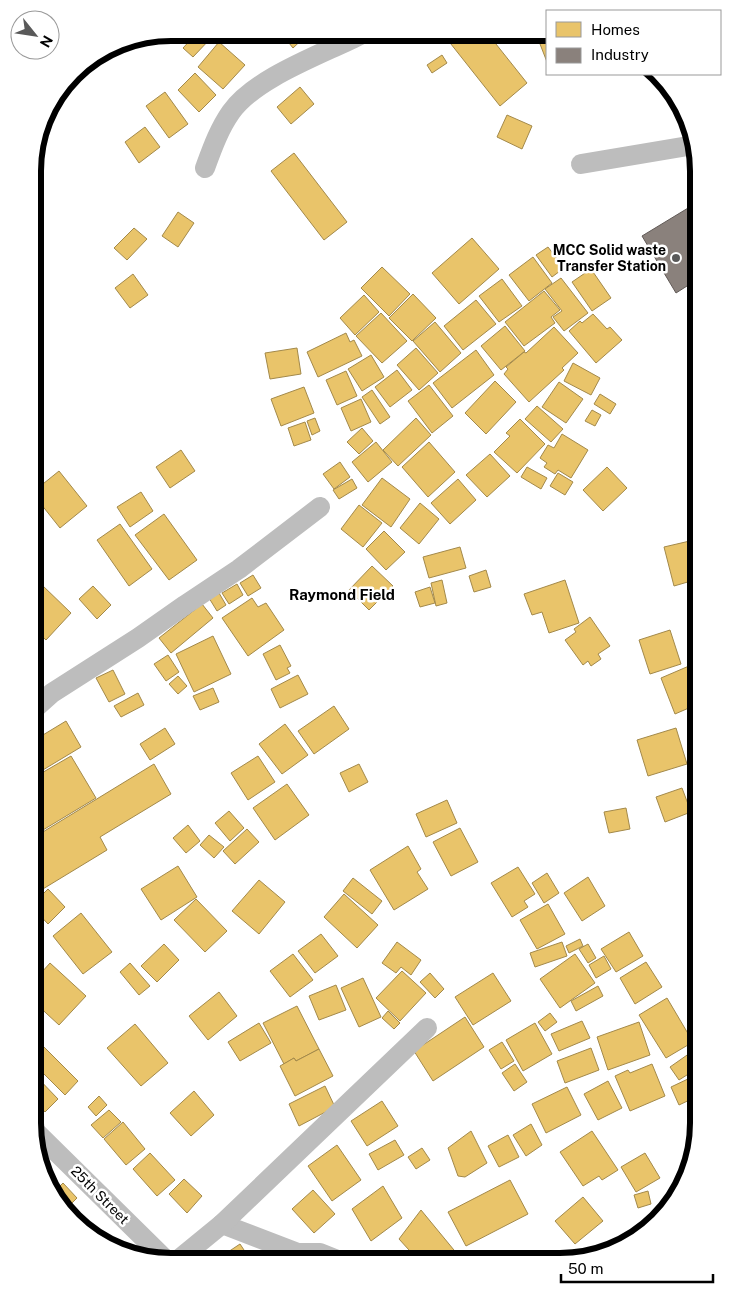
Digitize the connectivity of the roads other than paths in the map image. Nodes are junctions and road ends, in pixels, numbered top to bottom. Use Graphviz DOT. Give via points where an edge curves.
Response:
graph roads {
  1 [pos="347,41"];
  2 [pos="687,146"];
  3 [pos="581,164"];
  4 [pos="205,168"];
  5 [pos="320,507"];
  6 [pos="41,702"];
  7 [pos="428,1028"];
  8 [pos="42,1137"];
  9 [pos="222,1224"];
  10 [pos="158,1252"];
  11 [pos="187,1253"];
  12 [pos="298,1253"];
  13 [pos="298,1253"];
  14 [pos="320,1253"];
  1 -- 4 [label="street" via="283,72 243,98 231,112"];
  2 -- 3 [label="street"];
  5 -- 6 [label="street" via="240,569 52,692"];
  7 -- 9 [label="street"];
  8 -- 10 [label="street, 25th Street"];
  9 -- 11 [label="street"];
  9 -- 12 [label="street"];
  13 -- 14 [label="street"];
}
